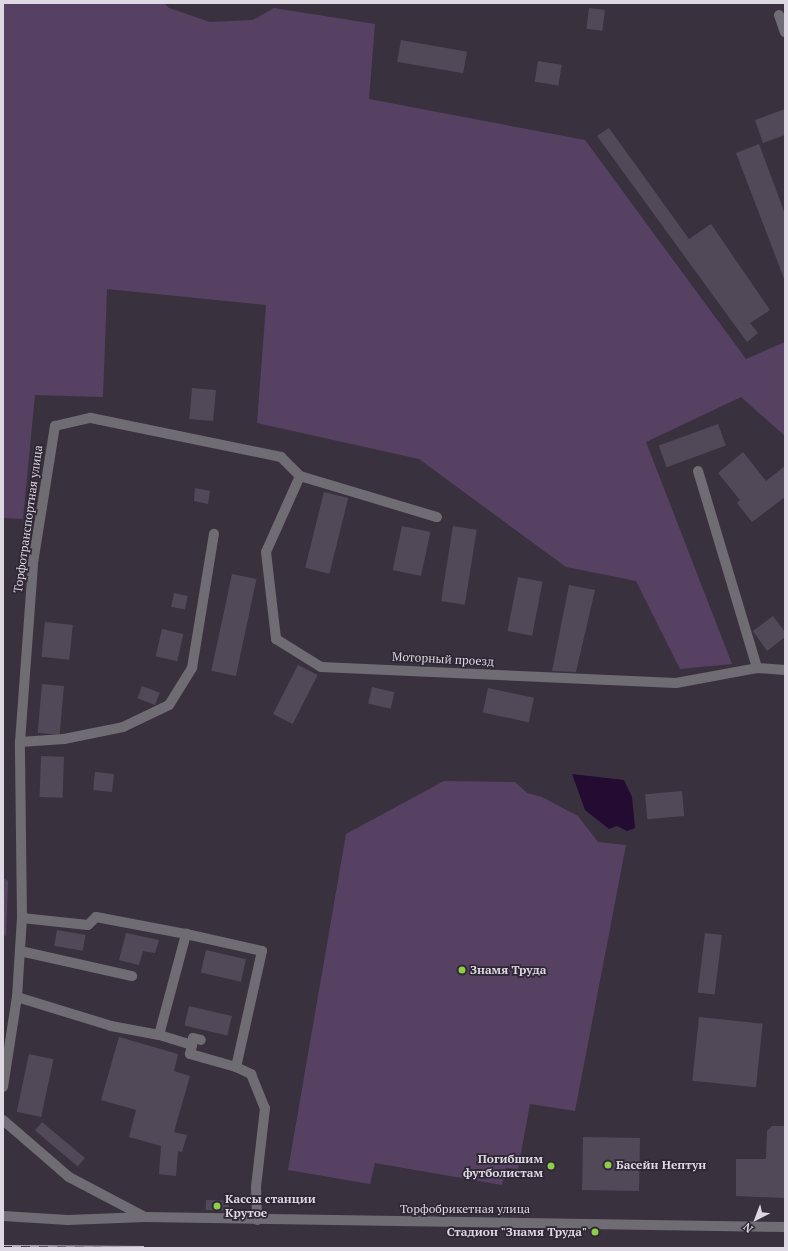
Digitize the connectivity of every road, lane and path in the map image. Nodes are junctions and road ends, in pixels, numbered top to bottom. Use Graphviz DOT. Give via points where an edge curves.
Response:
graph roads {
  1 [pos="779,15"];
  2 [pos="785,32"];
  3 [pos="698,471"];
  4 [pos="300,476"];
  5 [pos="437,517"];
  6 [pos="214,534"];
  7 [pos="757,668"];
  8 [pos="785,670"];
  9 [pos="20,742"];
  10 [pos="22,918"];
  11 [pos="186,934"];
  12 [pos="20,951"];
  13 [pos="132,976"];
  14 [pos="17,997"];
  15 [pos="159,1035"];
  16 [pos="201,1040"];
  17 [pos="192,1045"];
  18 [pos="236,1067"];
  19 [pos="3,1087"];
  20 [pos="3,1120"];
  21 [pos="3,1216"];
  22 [pos="145,1217"];
  23 [pos="257,1220"];
  24 [pos="785,1227"];
  1 -- 2 [label="street"];
  3 -- 7 [label="street"];
  4 -- 5 [label="street, Торфотранспортная улица"];
  4 -- 7 [label="street, Моторный проезд" via="266,552 276,639 321,667 676,683"];
  4 -- 9 [label="street, Торфотранспортная улица" via="281,457 91,418 55,426 33,562"];
  6 -- 9 [label="street" via="192,668 169,705 123,728 64,739"];
  7 -- 8 [label="street, Моторный проезд"];
  9 -- 10 [label="street, Торфотранспортная улица"];
  10 -- 11 [label="street" via="88,925 96,917"];
  10 -- 12 [label="street, Торфотранспортная улица"];
  11 -- 15 [label="street"];
  11 -- 18 [label="street" via="262,951"];
  12 -- 13 [label="street"];
  12 -- 14 [label="street, Торфотранспортная улица"];
  14 -- 15 [label="street" via="111,1026"];
  14 -- 19 [label="street, Торфотранспортная улица"];
  15 -- 17 [label="street"];
  16 -- 17 [label="street" via="193,1038"];
  17 -- 18 [label="street" via="190,1054"];
  18 -- 23 [label="street" via="251,1074 265,1108 256,1187"];
  20 -- 22 [label="street, Торфобрикетная улица" via="69,1177"];
  21 -- 22 [label="street, Торфобрикетная улица" via="68,1220"];
  22 -- 23 [label="street, Торфобрикетная улица"];
  23 -- 24 [label="street, Торфобрикетная улица" via="574,1222"];
}
